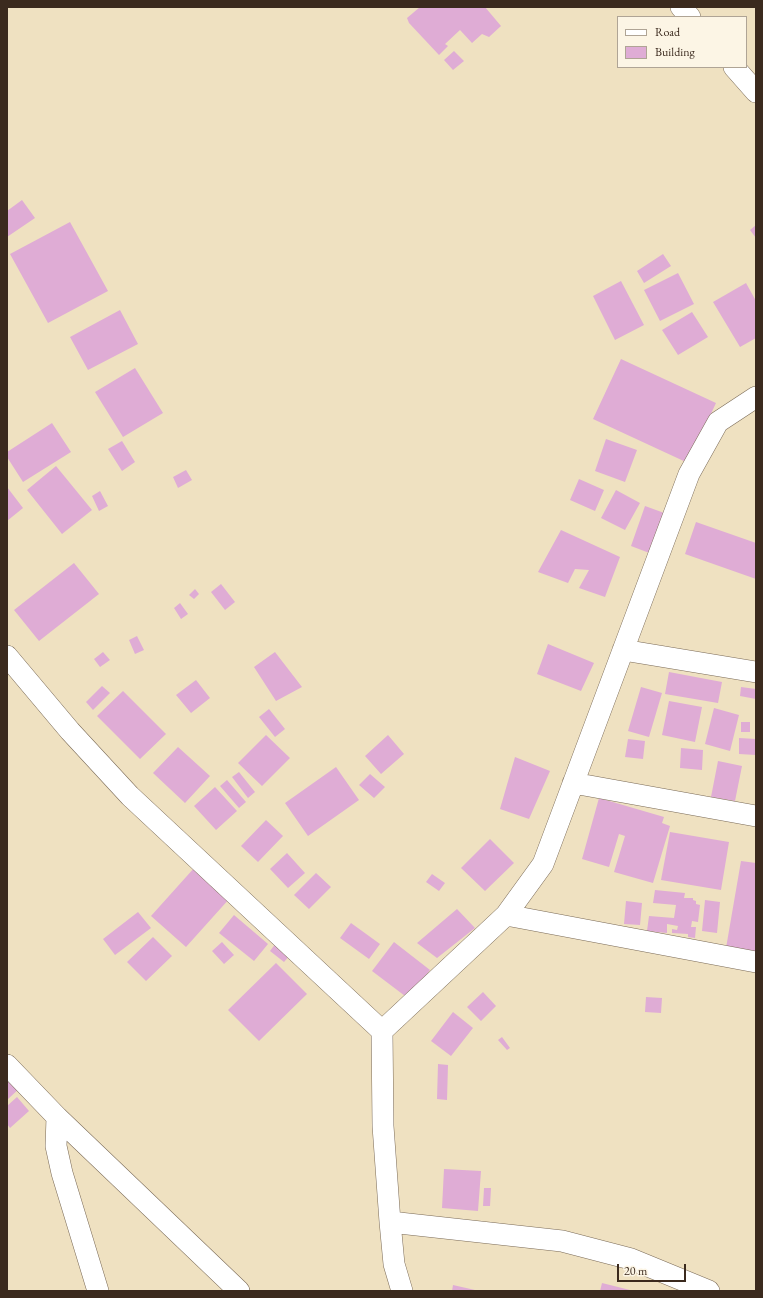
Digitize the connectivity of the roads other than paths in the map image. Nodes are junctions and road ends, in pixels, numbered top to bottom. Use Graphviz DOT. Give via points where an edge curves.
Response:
graph roads {
  1 [pos="682,7"];
  2 [pos="689,16"];
  3 [pos="735,68"];
  4 [pos="756,92"];
  5 [pos="756,397"];
  6 [pos="623,650"];
  7 [pos="7,656"];
  8 [pos="756,672"];
  9 [pos="573,783"];
  10 [pos="756,816"];
  11 [pos="506,915"];
  12 [pos="756,962"];
  13 [pos="382,1031"];
  14 [pos="7,1065"];
  15 [pos="58,1117"];
  16 [pos="390,1222"];
  17 [pos="98,1291"];
  18 [pos="239,1291"];
  19 [pos="402,1291"];
  20 [pos="709,1291"];
  1 -- 2 [label="street"];
  3 -- 4 [label="street"];
  5 -- 6 [label="street" via="718,422 689,474"];
  6 -- 8 [label="street"];
  6 -- 9 [label="street"];
  7 -- 13 [label="street" via="70,731 130,796"];
  9 -- 10 [label="street"];
  9 -- 11 [label="street" via="543,864"];
  11 -- 12 [label="street"];
  11 -- 13 [label="street"];
  13 -- 16 [label="street" via="383,1126"];
  14 -- 15 [label="street"];
  15 -- 17 [label="street" via="56,1146 62,1173"];
  15 -- 18 [label="street"];
  16 -- 19 [label="street" via="394,1264"];
  16 -- 20 [label="street" via="562,1241 631,1259"];
}
